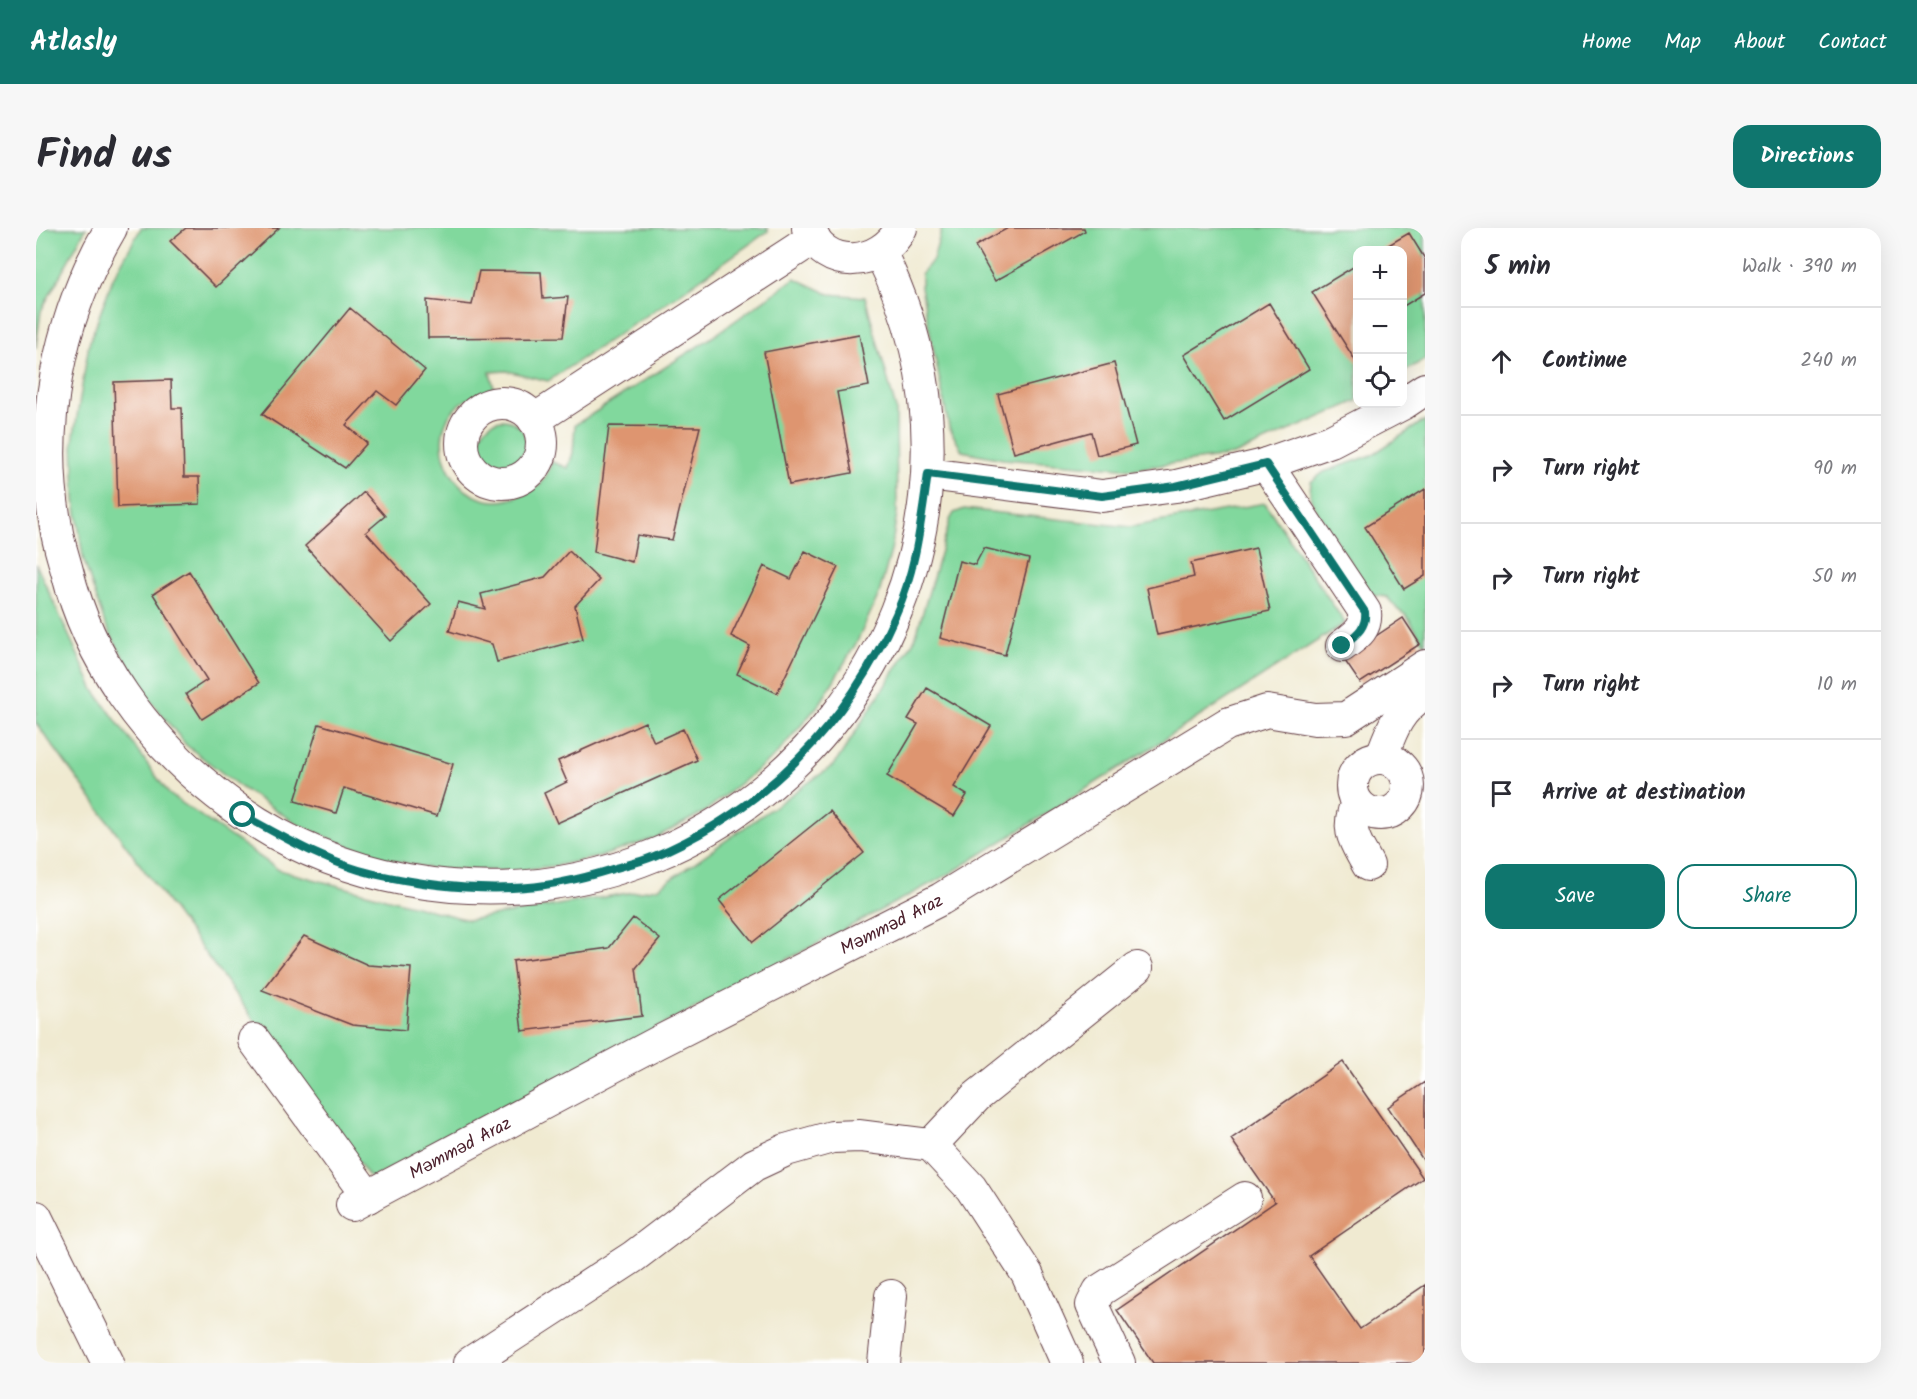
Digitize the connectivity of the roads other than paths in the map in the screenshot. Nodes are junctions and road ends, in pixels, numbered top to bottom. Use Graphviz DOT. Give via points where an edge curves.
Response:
graph roads {
  1 [pos="111,228"];
  2 [pos="901,228"];
  3 [pos="811,233"];
  4 [pos="880,252"];
  5 [pos="1425,389"];
  6 [pos="534,420"];
  7 [pos="1266,464"];
  8 [pos="928,474"];
  9 [pos="1342,646"];
  10 [pos="1425,666"];
  11 [pos="1425,693"];
  12 [pos="1381,758"];
  13 [pos="1357,803"];
  14 [pos="1368,865"];
  15 [pos="1137,968"];
  16 [pos="254,1040"];
  17 [pos="931,1145"];
  18 [pos="1245,1198"];
  19 [pos="36,1217"];
  20 [pos="891,1296"];
  21 [pos="108,1363"];
  22 [pos="470,1363"];
  23 [pos="884,1363"];
  24 [pos="1067,1363"];
  25 [pos="1119,1363"];
  1 -- 8 [label="street" via="94,257 69,319 54,384 49,455 55,525 73,594 101,659 140,718 188,771 243,815 305,849 372,873 442,886 513,888 584,878 652,857 716,825 773,784 824,734 865,676 897,613 918,545"];
  2 -- 4 [label="street"];
  3 -- 4 [label="street" via="819,245 845,259"];
  3 -- 6 [label="street"];
  4 -- 8 [label="street" via="894,279 915,342 927,408"];
  5 -- 7 [label="street" via="1331,441"];
  7 -- 8 [label="street" via="1176,486 1102,496"];
  7 -- 9 [label="street" via="1365,612 1366,622 1360,631"];
  10 -- 16 [label="street, Məmməd Araz" via="1346,718 1315,719 1267,711 1227,724 941,899 657,1043 360,1201"];
  11 -- 12 [label="street" via="1394,724"];
  12 -- 13 [label="street" via="1368,760 1354,775 1352,794"];
  12 -- 13 [label="street" via="1403,770 1409,788 1406,798 1393,812 1383,815 1364,810"];
  13 -- 14 [label="street" via="1351,826"];
  15 -- 17 [label="street" via="976,1097"];
  17 -- 22 [label="street" via="860,1136 832,1137 786,1150 754,1165 633,1257"];
  17 -- 24 [label="street" via="971,1188 1028,1274"];
  18 -- 25 [label="street" via="1099,1291 1092,1305"];
  19 -- 21 [label="street"];
  20 -- 23 [label="street"];
}
